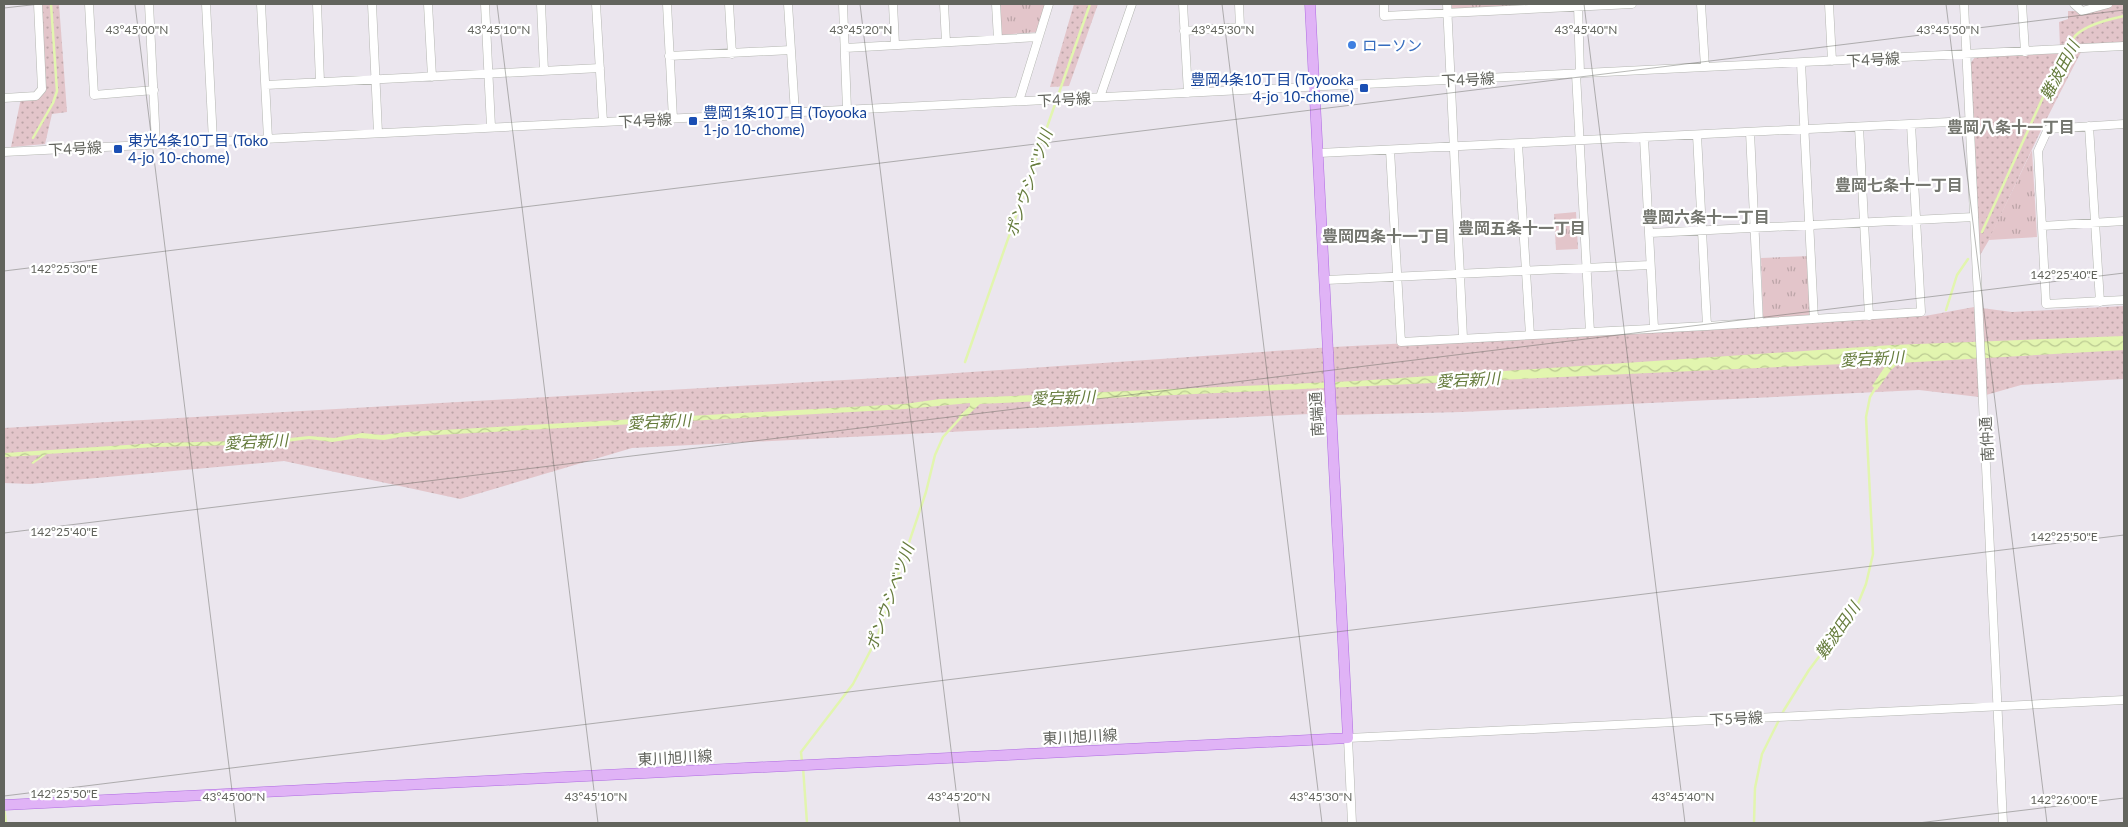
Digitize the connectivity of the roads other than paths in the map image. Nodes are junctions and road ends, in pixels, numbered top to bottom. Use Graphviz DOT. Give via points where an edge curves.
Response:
graph roads {
  1 [pos="38,4"];
  2 [pos="89,4"];
  3 [pos="149,4"];
  4 [pos="206,4"];
  5 [pos="262,4"];
  6 [pos="317,4"];
  7 [pos="372,4"];
  8 [pos="428,4"];
  9 [pos="485,4"];
  10 [pos="541,4"];
  11 [pos="596,4"];
  12 [pos="667,4"];
  13 [pos="729,4"];
  14 [pos="788,4"];
  15 [pos="843,4"];
  16 [pos="893,4"];
  17 [pos="944,4"];
  18 [pos="996,4"];
  19 [pos="1049,4"];
  20 [pos="1132,4"];
  21 [pos="1183,4"];
  22 [pos="1239,4"];
  23 [pos="1310,4"];
  24 [pos="1384,4"];
  25 [pos="1447,4"];
  26 [pos="1632,4"];
  27 [pos="1702,4"];
  28 [pos="1829,4"];
  29 [pos="1964,4"];
  30 [pos="2022,4"];
  31 [pos="2074,4"];
  32 [pos="2108,4"];
  33 [pos="1578,5"];
  34 [pos="1448,13"];
  35 [pos="1184,31"];
  36 [pos="1038,37"];
  37 [pos="998,39"];
  38 [pos="946,42"];
  39 [pos="895,45"];
  40 [pos="2124,46"];
  41 [pos="845,48"];
  42 [pos="791,50"];
  43 [pos="2025,52"];
  44 [pos="732,54"];
  45 [pos="1967,54"];
  46 [pos="670,56"];
  47 [pos="1832,61"];
  48 [pos="1801,63"];
  49 [pos="600,68"];
  50 [pos="1705,68"];
  51 [pos="544,71"];
  52 [pos="488,74"];
  53 [pos="1578,74"];
  54 [pos="432,77"];
  55 [pos="376,80"];
  56 [pos="1451,80"];
  57 [pos="320,82"];
  58 [pos="266,85"];
  59 [pos="1315,86"];
  60 [pos="154,90"];
  61 [pos="1188,93"];
  62 [pos="1100,97"];
  63 [pos="4,98"];
  64 [pos="1019,101"];
  65 [pos="847,110"];
  66 [pos="795,113"];
  67 [pos="673,119"];
  68 [pos="1970,121"];
  69 [pos="603,122"];
  70 [pos="1911,124"];
  71 [pos="2124,124"];
  72 [pos="2089,126"];
  73 [pos="491,127"];
  74 [pos="1859,127"];
  75 [pos="1805,129"];
  76 [pos="1750,132"];
  77 [pos="378,133"];
  78 [pos="1697,135"];
  79 [pos="1644,138"];
  80 [pos="268,139"];
  81 [pos="1580,140"];
  82 [pos="213,141"];
  83 [pos="156,144"];
  84 [pos="1518,144"];
  85 [pos="1453,146"];
  86 [pos="1390,150"];
  87 [pos="4,152"];
  88 [pos="1319,153"];
  89 [pos="1974,217"];
  90 [pos="1916,220"];
  91 [pos="2124,221"];
  92 [pos="2095,222"];
  93 [pos="1864,223"];
  94 [pos="1809,225"];
  95 [pos="2042,226"];
  96 [pos="1755,228"];
  97 [pos="1702,231"];
  98 [pos="1650,233"];
  99 [pos="1650,265"];
  100 [pos="1586,268"];
  101 [pos="1524,271"];
  102 [pos="1459,274"];
  103 [pos="1396,277"];
  104 [pos="1326,280"];
  105 [pos="2124,300"];
  106 [pos="2100,302"];
  107 [pos="1869,316"];
  108 [pos="1814,319"];
  109 [pos="1759,323"];
  110 [pos="1707,326"];
  111 [pos="1654,328"];
  112 [pos="1590,332"];
  113 [pos="1530,335"];
  114 [pos="1463,338"];
  115 [pos="2124,700"];
  116 [pos="1998,706"];
  117 [pos="1348,738"];
  118 [pos="8,805"];
  119 [pos="1352,823"];
  120 [pos="2004,823"];
  1 -- 63 [label="street" via="42,90 36,96"];
  2 -- 60 [label="street" via="94,94"];
  3 -- 60 [label="street"];
  4 -- 82 [label="street"];
  5 -- 58 [label="street"];
  6 -- 57 [label="street"];
  7 -- 55 [label="street"];
  8 -- 54 [label="street"];
  9 -- 52 [label="street"];
  10 -- 51 [label="street"];
  11 -- 49 [label="street"];
  12 -- 46 [label="street"];
  13 -- 44 [label="street"];
  14 -- 42 [label="street"];
  15 -- 41 [label="street"];
  16 -- 39 [label="street"];
  17 -- 38 [label="street"];
  18 -- 37 [label="street"];
  19 -- 36 [label="street"];
  20 -- 62 [label="street"];
  21 -- 35 [label="street"];
  22 -- 35 [label="street" via="1240,28"];
  23 -- 59 [label="main road, 南端通"];
  24 -- 34 [label="street" via="1384,16"];
  25 -- 34 [label="street"];
  26 -- 33 [label="street"];
  27 -- 50 [label="street"];
  28 -- 47 [label="street"];
  29 -- 45 [label="street, 南仲通"];
  30 -- 43 [label="street"];
  31 -- 32 [label="street" via="2082,11"];
  33 -- 34 [label="street"];
  33 -- 53 [label="street"];
  34 -- 56 [label="street"];
  35 -- 61 [label="street"];
  36 -- 37 [label="street"];
  36 -- 64 [label="street"];
  37 -- 38 [label="street"];
  38 -- 39 [label="street"];
  39 -- 41 [label="street"];
  40 -- 43 [label="street, 下4号線"];
  41 -- 65 [label="street"];
  42 -- 44 [label="street"];
  42 -- 66 [label="street"];
  43 -- 45 [label="street, 下4号線"];
  44 -- 46 [label="street"];
  45 -- 47 [label="street, 下4号線"];
  45 -- 68 [label="street, 南仲通"];
  46 -- 67 [label="street"];
  47 -- 48 [label="street, 下4号線"];
  48 -- 50 [label="street, 下4号線"];
  48 -- 75 [label="street"];
  49 -- 51 [label="street"];
  49 -- 69 [label="street"];
  50 -- 53 [label="street, 下4号線"];
  51 -- 52 [label="street"];
  52 -- 54 [label="street"];
  52 -- 73 [label="street"];
  53 -- 56 [label="street, 下4号線"];
  53 -- 81 [label="street"];
  54 -- 55 [label="street"];
  55 -- 57 [label="street"];
  55 -- 77 [label="street"];
  56 -- 59 [label="street, 下4号線"];
  56 -- 85 [label="street"];
  57 -- 58 [label="street"];
  58 -- 80 [label="street"];
  59 -- 61 [label="street, 下4号線"];
  59 -- 88 [label="main road, 南端通"];
  60 -- 83 [label="street"];
  61 -- 62 [label="street, 下4号線"];
  62 -- 64 [label="street, 下4号線"];
  64 -- 65 [label="street, 下4号線"];
  65 -- 66 [label="street, 下4号線"];
  66 -- 67 [label="street, 下4号線"];
  67 -- 69 [label="street, 下4号線"];
  68 -- 70 [label="street"];
  68 -- 89 [label="street, 南仲通"];
  69 -- 73 [label="street, 下4号線"];
  70 -- 74 [label="street"];
  70 -- 90 [label="street"];
  71 -- 72 [label="street"];
  72 -- 92 [label="street"];
  72 -- 95 [label="street" via="2048,129 2038,151"];
  73 -- 77 [label="street, 下4号線"];
  74 -- 75 [label="street"];
  74 -- 93 [label="street"];
  75 -- 76 [label="street"];
  75 -- 94 [label="street"];
  76 -- 78 [label="street"];
  76 -- 96 [label="street"];
  77 -- 80 [label="street, 下4号線"];
  78 -- 79 [label="street"];
  78 -- 97 [label="street"];
  79 -- 81 [label="street"];
  79 -- 98 [label="street"];
  80 -- 82 [label="street, 下4号線"];
  81 -- 84 [label="street"];
  81 -- 100 [label="street"];
  82 -- 83 [label="street, 下4号線"];
  83 -- 87 [label="street, 下4号線"];
  84 -- 85 [label="street"];
  84 -- 101 [label="street"];
  85 -- 86 [label="street"];
  85 -- 102 [label="street"];
  86 -- 88 [label="street"];
  86 -- 103 [label="street"];
  88 -- 104 [label="main road, 南端通"];
  89 -- 90 [label="street"];
  89 -- 116 [label="street, 南仲通"];
  90 -- 93 [label="street"];
  90 -- 107 [label="street" via="1921,312"];
  91 -- 92 [label="street"];
  92 -- 95 [label="street"];
  92 -- 106 [label="street"];
  93 -- 94 [label="street"];
  93 -- 107 [label="street"];
  94 -- 96 [label="street"];
  94 -- 108 [label="street"];
  95 -- 106 [label="street" via="2046,304"];
  96 -- 97 [label="street"];
  96 -- 109 [label="street"];
  97 -- 98 [label="street"];
  97 -- 110 [label="street"];
  98 -- 99 [label="street"];
  99 -- 100 [label="street"];
  99 -- 111 [label="street"];
  100 -- 101 [label="street"];
  100 -- 112 [label="street"];
  101 -- 102 [label="street"];
  101 -- 113 [label="street"];
  102 -- 103 [label="street"];
  102 -- 114 [label="street"];
  103 -- 104 [label="street"];
  103 -- 114 [label="street" via="1401,342"];
  104 -- 117 [label="main road, 南端通"];
  105 -- 106 [label="street"];
  107 -- 108 [label="street"];
  108 -- 109 [label="street"];
  109 -- 110 [label="street"];
  110 -- 111 [label="street"];
  111 -- 112 [label="street"];
  112 -- 113 [label="street"];
  113 -- 114 [label="street"];
  115 -- 116 [label="street, 下5号線"];
  116 -- 117 [label="street, 下5号線"];
  116 -- 120 [label="street, 南仲通"];
  117 -- 118 [label="main road, 東川旭川線"];
  117 -- 119 [label="street, 南端通"];
}
